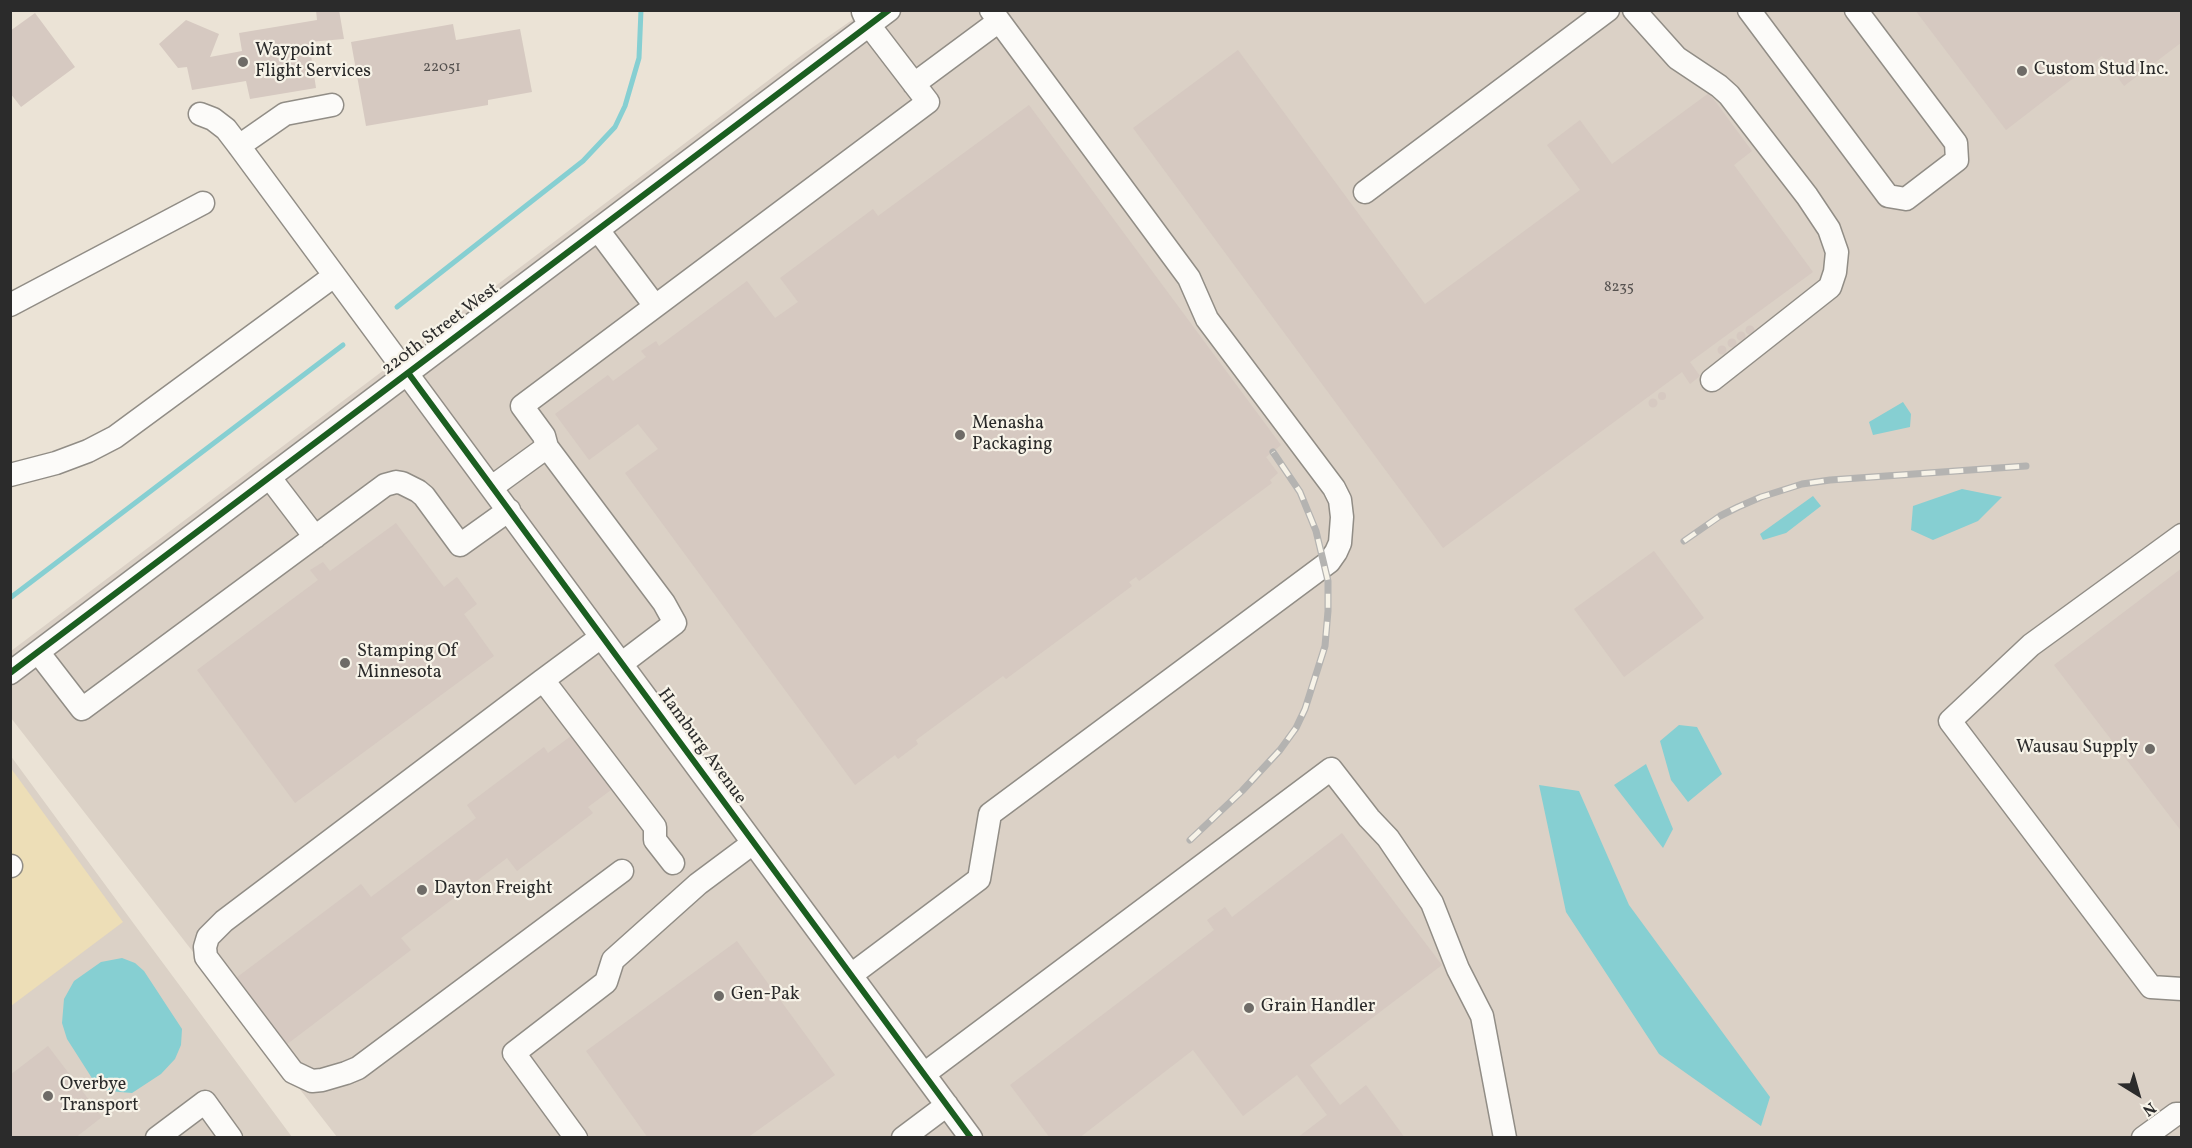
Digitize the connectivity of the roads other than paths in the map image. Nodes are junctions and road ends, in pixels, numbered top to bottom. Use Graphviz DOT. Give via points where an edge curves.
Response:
graph roads {
  1 [pos="889,10"];
  2 [pos="1608,10"];
  3 [pos="1634,10"];
  4 [pos="1749,10"];
  5 [pos="1856,10"];
  6 [pos="995,16"];
  7 [pos="866,18"];
  8 [pos="914,84"];
  9 [pos="332,105"];
  10 [pos="200,114"];
  11 [pos="239,146"];
  12 [pos="1365,192"];
  13 [pos="203,203"];
  14 [pos="598,230"];
  15 [pos="334,276"];
  16 [pos="10,305"];
  17 [pos="655,306"];
  18 [pos="409,374"];
  19 [pos="1712,380"];
  20 [pos="547,447"];
  21 [pos="10,475"];
  22 [pos="270,478"];
  23 [pos="492,487"];
  24 [pos="509,510"];
  25 [pos="2181,535"];
  26 [pos="315,537"];
  27 [pos="601,637"];
  28 [pos="38,652"];
  29 [pos="621,664"];
  30 [pos="10,673"];
  31 [pos="543,680"];
  32 [pos="753,843"];
  33 [pos="673,863"];
  34 [pos="622,872"];
  35 [pos="851,975"];
  36 [pos="2181,989"];
  37 [pos="924,1074"];
  38 [pos="947,1105"];
  39 [pos="2181,1114"];
  40 [pos="157,1137"];
  41 [pos="231,1137"];
  42 [pos="576,1137"];
  43 [pos="903,1137"];
  44 [pos="971,1137"];
  45 [pos="1505,1137"];
  46 [pos="2143,1137"];
  1 -- 7 [label="street, 220th Street West"];
  2 -- 12 [label="street"];
  3 -- 19 [label="street" via="1677,58 1729,95 1808,196 1829,229 1837,252 1830,287"];
  4 -- 5 [label="street" via="1887,196 1906,199 1957,160 1956,143"];
  6 -- 8 [label="street"];
  6 -- 35 [label="street" via="1189,278 1208,319 1334,488 1342,517 1340,543 1329,562 990,814 979,879"];
  7 -- 8 [label="street"];
  7 -- 14 [label="street, 220th Street West"];
  8 -- 17 [label="street" via="928,102"];
  9 -- 11 [label="street" via="285,114"];
  10 -- 11 [label="street, Hamburg Avenue" via="226,129"];
  11 -- 15 [label="street, Hamburg Avenue"];
  13 -- 16 [label="street"];
  14 -- 17 [label="street"];
  14 -- 18 [label="street, 220th Street West"];
  15 -- 18 [label="street, Hamburg Avenue"];
  15 -- 21 [label="street" via="115,437 56,463"];
  17 -- 20 [label="street" via="522,406 544,436"];
  18 -- 22 [label="street, 220th Street West"];
  18 -- 23 [label="street, Hamburg Avenue"];
  20 -- 23 [label="street"];
  20 -- 29 [label="street" via="675,623"];
  22 -- 26 [label="street"];
  22 -- 28 [label="street, 220th Street West"];
  23 -- 24 [label="street, Hamburg Avenue"];
  24 -- 26 [label="street" via="460,545 424,496 409,485 396,482 385,485"];
  24 -- 27 [label="street, Hamburg Avenue"];
  25 -- 36 [label="street" via="2031,645 1950,721 2151,987"];
  26 -- 28 [label="street" via="82,709"];
  27 -- 29 [label="street, Hamburg Avenue"];
  27 -- 31 [label="street"];
  28 -- 30 [label="street, 220th Street West"];
  29 -- 32 [label="street, Hamburg Avenue"];
  31 -- 33 [label="street" via="655,827 655,840"];
  31 -- 34 [label="street" via="224,921 208,937 206,957 293,1072 312,1081 322,1080 358,1068"];
  32 -- 35 [label="street, Hamburg Avenue"];
  32 -- 42 [label="street" via="698,884 613,960 606,982 514,1053"];
  35 -- 37 [label="street, Hamburg Avenue"];
  37 -- 38 [label="street, Hamburg Avenue"];
  37 -- 45 [label="street" via="1331,769 1388,838 1432,903 1482,1016"];
  38 -- 43 [label="street"];
  38 -- 44 [label="street, Hamburg Avenue"];
  39 -- 46 [label="street"];
  40 -- 41 [label="street" via="205,1102"];
}
